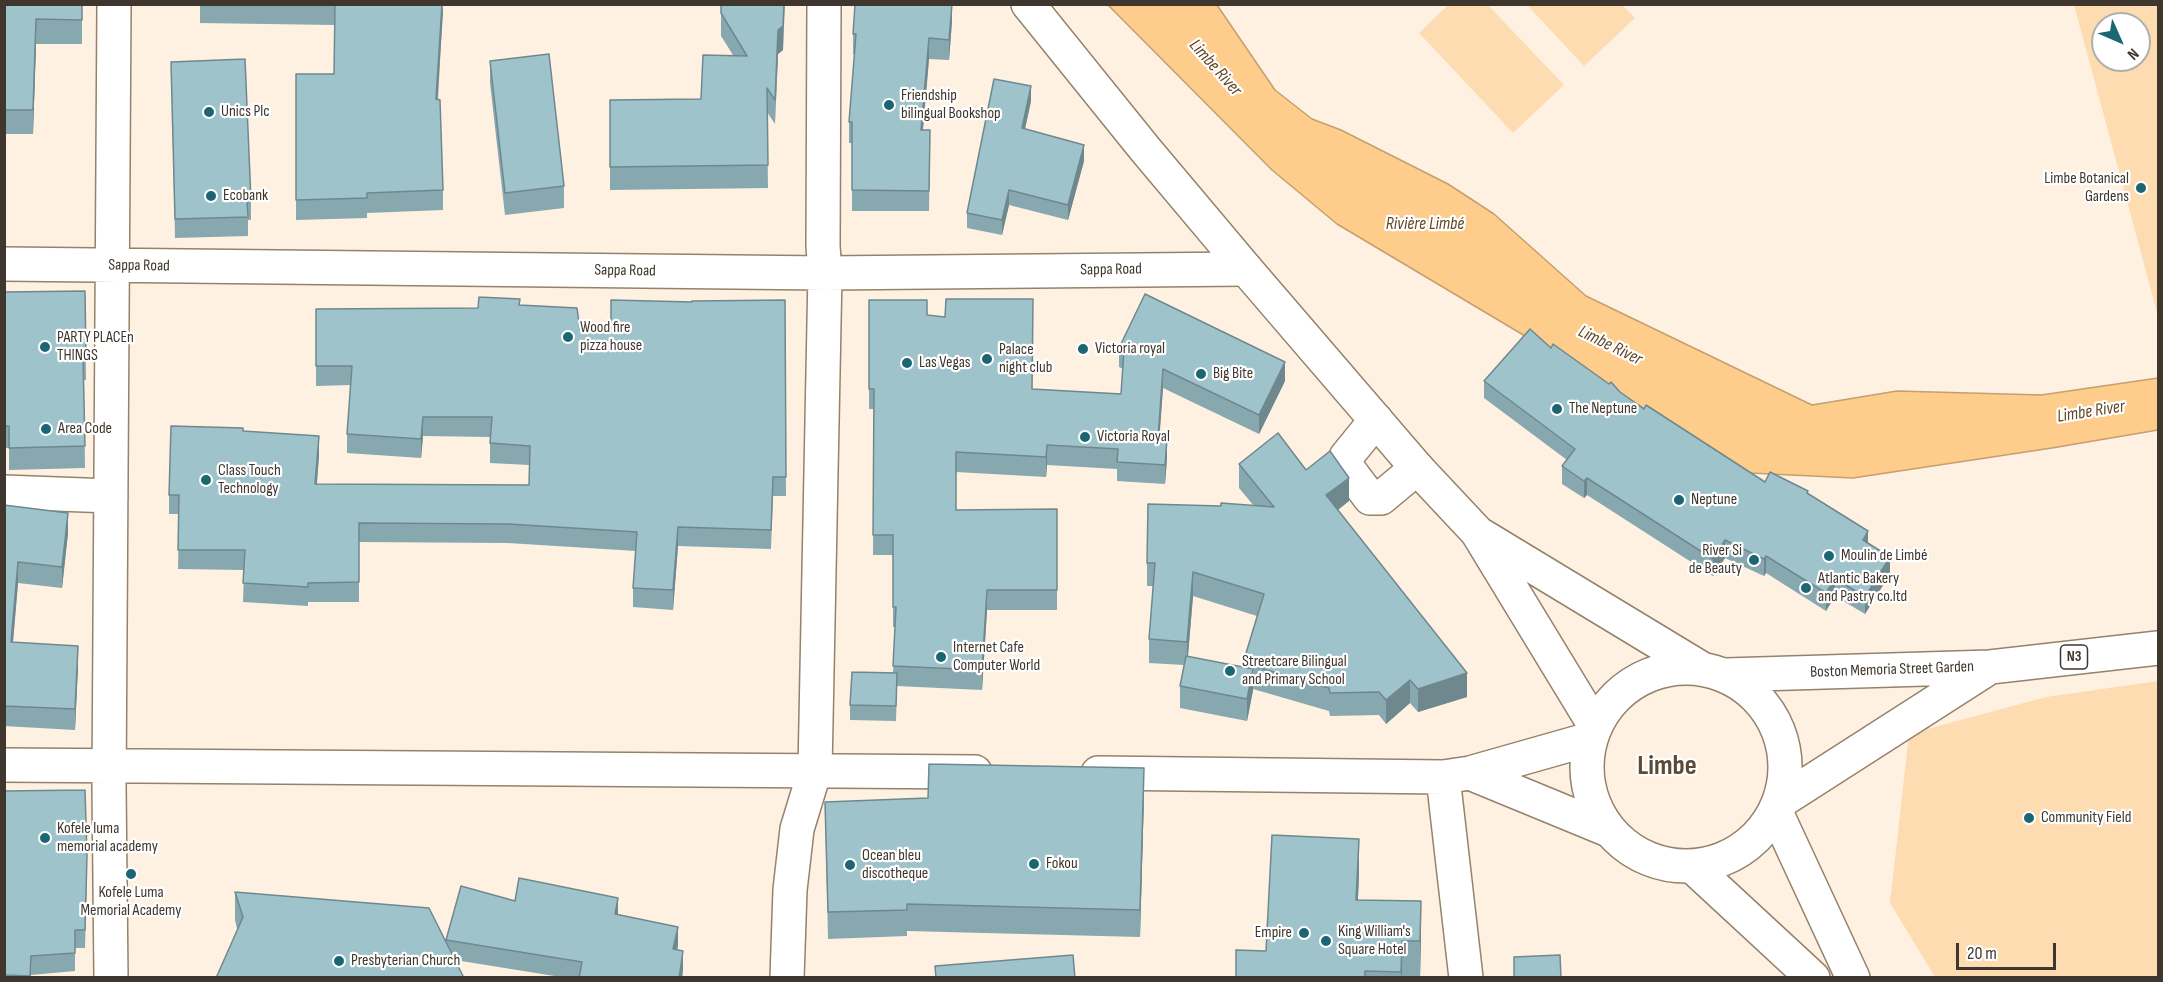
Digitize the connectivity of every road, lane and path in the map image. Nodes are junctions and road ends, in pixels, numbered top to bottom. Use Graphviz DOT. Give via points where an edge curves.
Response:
graph roads {
  1 [pos="114,4"];
  2 [pos="824,4"];
  3 [pos="1028,4"];
  4 [pos="4,264"];
  5 [pos="112,266"];
  6 [pos="1246,269"];
  7 [pos="825,273"];
  8 [pos="1376,420"];
  9 [pos="1417,468"];
  10 [pos="4,492"];
  11 [pos="111,496"];
  12 [pos="1477,532"];
  13 [pos="2158,648"];
  14 [pos="1990,667"];
  15 [pos="1712,671"];
  16 [pos="1592,733"];
  17 [pos="4,765"];
  18 [pos="109,765"];
  19 [pos="815,770"];
  20 [pos="1002,772"];
  21 [pos="1071,773"];
  22 [pos="1456,775"];
  23 [pos="1778,806"];
  24 [pos="1606,829"];
  25 [pos="1693,867"];
  26 [pos="111,978"];
  27 [pos="787,978"];
  28 [pos="1466,978"];
  29 [pos="1813,978"];
  30 [pos="1853,978"];
  1 -- 5 [label="main road"];
  2 -- 7 [label="main road"];
  3 -- 6 [label="main road"];
  4 -- 5 [label="main road, Sappa Road"];
  5 -- 7 [label="main road, Sappa Road"];
  5 -- 11 [label="main road"];
  6 -- 7 [label="main road, Sappa Road"];
  6 -- 8 [label="main road"];
  7 -- 19 [label="main road"];
  8 -- 9 [label="main road"];
  8 -- 9 [label="main road" via="1346,457 1346,466 1370,498 1381,498"];
  9 -- 12 [label="main road"];
  10 -- 11 [label="main road"];
  11 -- 18 [label="main road"];
  12 -- 15 [label="main road"];
  12 -- 16 [label="main road"];
  13 -- 14 [label="main road, N3"];
  14 -- 15 [label="main road, Boston Memoria Street Garden"];
  14 -- 23 [label="main road, Boston Memoria Street Garden"];
  15 -- 16 [label="main road" via="1667,669 1637,680 1612,699"];
  15 -- 23 [label="main road" via="1757,696 1779,727 1787,763"];
  16 -- 22 [label="main road"];
  16 -- 24 [label="main road" via="1586,771 1592,801"];
  17 -- 18 [label="main road"];
  18 -- 19 [label="main road"];
  18 -- 26 [label="main road"];
  19 -- 20 [label="main road"];
  19 -- 27 [label="main road" via="796,829"];
  21 -- 22 [label="main road"];
  22 -- 24 [label="main road"];
  22 -- 28 [label="main road"];
  23 -- 25 [label="main road" via="1742,851"];
  23 -- 30 [label="main road"];
  24 -- 25 [label="main road" via="1630,851 1660,864"];
  25 -- 29 [label="main road"];
}
